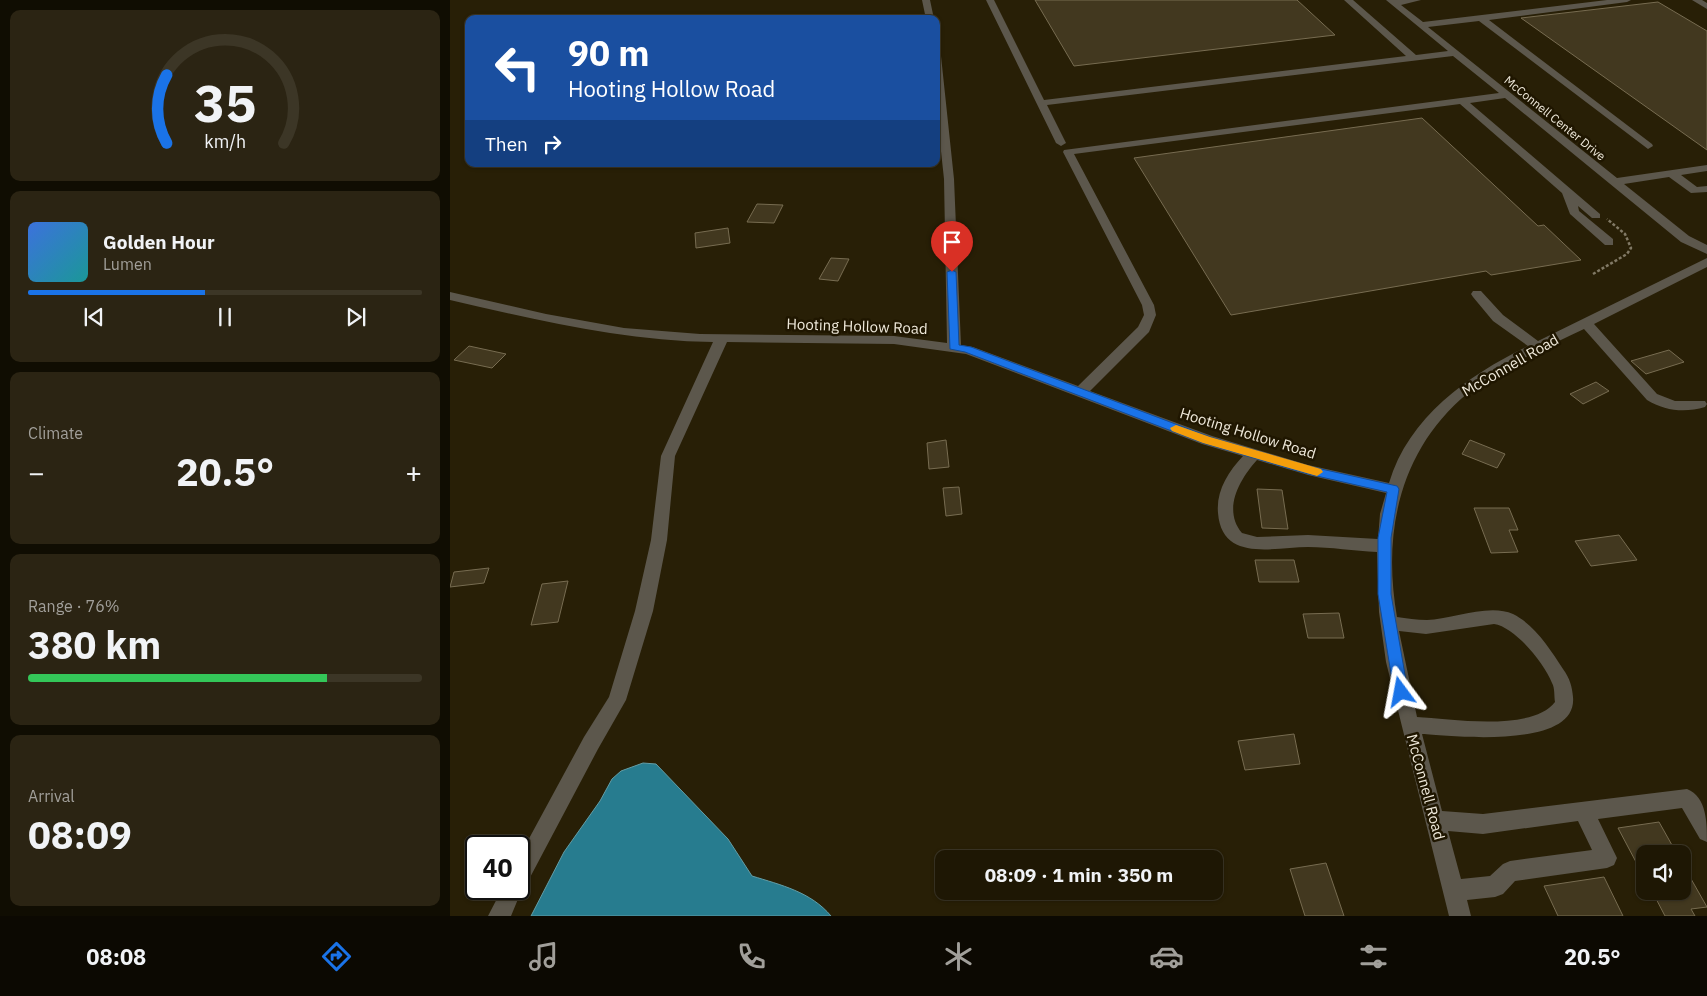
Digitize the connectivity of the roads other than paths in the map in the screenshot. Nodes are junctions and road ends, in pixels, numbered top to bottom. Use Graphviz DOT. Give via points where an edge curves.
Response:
graph roads {
  1 [pos="926,0"];
  2 [pos="990,0"];
  3 [pos="1348,0"];
  4 [pos="1417,0"];
  5 [pos="1627,0"];
  6 [pos="1696,0"];
  7 [pos="1392,1"];
  8 [pos="1707,6"];
  9 [pos="929,15"];
  10 [pos="1481,18"];
  11 [pos="1420,25"];
  12 [pos="1455,53"];
  13 [pos="1414,58"];
  14 [pos="940,94"];
  15 [pos="1507,95"];
  16 [pos="1461,100"];
  17 [pos="1040,103"];
  18 [pos="1061,143"];
  19 [pos="1648,146"];
  20 [pos="1707,168"];
  21 [pos="1671,173"];
  22 [pos="1615,182"];
  23 [pos="1707,189"];
  24 [pos="1568,192"];
  25 [pos="1596,216"];
  26 [pos="1609,242"];
  27 [pos="1707,250"];
  28 [pos="1707,262"];
  29 [pos="1477,294"];
  30 [pos="450,296"];
  31 [pos="1586,323"];
  32 [pos="722,338"];
  33 [pos="954,347"];
  34 [pos="1538,347"];
  35 [pos="1081,392"];
  36 [pos="1700,404"];
  37 [pos="1254,454"];
  38 [pos="1393,489"];
  39 [pos="1384,546"];
  40 [pos="1389,623"];
  41 [pos="1410,725"];
  42 [pos="1583,810"];
  43 [pos="1435,820"];
  44 [pos="1707,832"];
  45 [pos="530,857"];
  46 [pos="1453,891"];
  47 [pos="507,900"];
  48 [pos="499,916"];
  49 [pos="1460,916"];
  1 -- 9 [label="street"];
  2 -- 17 [label="street"];
  3 -- 13 [label="street"];
  4 -- 7 [label="street"];
  5 -- 10 [label="street"];
  6 -- 8 [label="street"];
  7 -- 11 [label="street, McConnell Center Drive"];
  10 -- 11 [label="street"];
  10 -- 19 [label="street"];
  11 -- 12 [label="street, McConnell Center Drive"];
  12 -- 13 [label="street"];
  12 -- 15 [label="street, McConnell Center Drive"];
  13 -- 17 [label="street"];
  14 -- 33 [label="street" via="949,180"];
  15 -- 16 [label="street"];
  15 -- 22 [label="street, McConnell Center Drive"];
  16 -- 24 [label="street"];
  16 -- 35 [label="street" via="1068,152 1148,305 1150,315 1144,329"];
  17 -- 18 [label="street"];
  20 -- 21 [label="street"];
  21 -- 22 [label="street"];
  21 -- 23 [label="street" via="1695,191"];
  22 -- 27 [label="street, McConnell Center Drive" via="1685,239"];
  24 -- 25 [label="street"];
  24 -- 26 [label="street" via="1574,212"];
  28 -- 31 [label="street, McConnell Road"];
  29 -- 34 [label="street" via="1498,318"];
  30 -- 32 [label="street, Hooting Hollow Road" via="624,332"];
  31 -- 34 [label="street, McConnell Road"];
  31 -- 36 [label="street" via="1661,404"];
  32 -- 33 [label="street, Hooting Hollow Road" via="894,340"];
  32 -- 45 [label="street" via="668,456 659,540 635,645 617,700"];
  33 -- 35 [label="street, Hooting Hollow Road"];
  34 -- 38 [label="street, McConnell Road" via="1462,391 1428,423 1403,462"];
  35 -- 37 [label="street, Hooting Hollow Road" via="1206,440"];
  37 -- 38 [label="street, Hooting Hollow Road"];
  37 -- 39 [label="street" via="1230,485 1225,502 1234,537 1246,542 1309,541"];
  38 -- 39 [label="street, McConnell Road"];
  39 -- 40 [label="street, McConnell Road" via="1384,594"];
  40 -- 41 [label="street, McConnell Road" via="1397,675"];
  40 -- 41 [label="street" via="1426,627 1494,617 1508,619 1525,632 1562,682 1564,704 1554,716 1533,724 1508,729"];
  41 -- 43 [label="street, McConnell Road"];
  42 -- 43 [label="street" via="1483,824"];
  42 -- 44 [label="street" via="1687,798"];
  42 -- 46 [label="street" via="1607,858 1510,871 1494,886"];
  43 -- 46 [label="street, McConnell Road"];
  46 -- 49 [label="street, McConnell Road"];
  47 -- 48 [label="street"];
}
